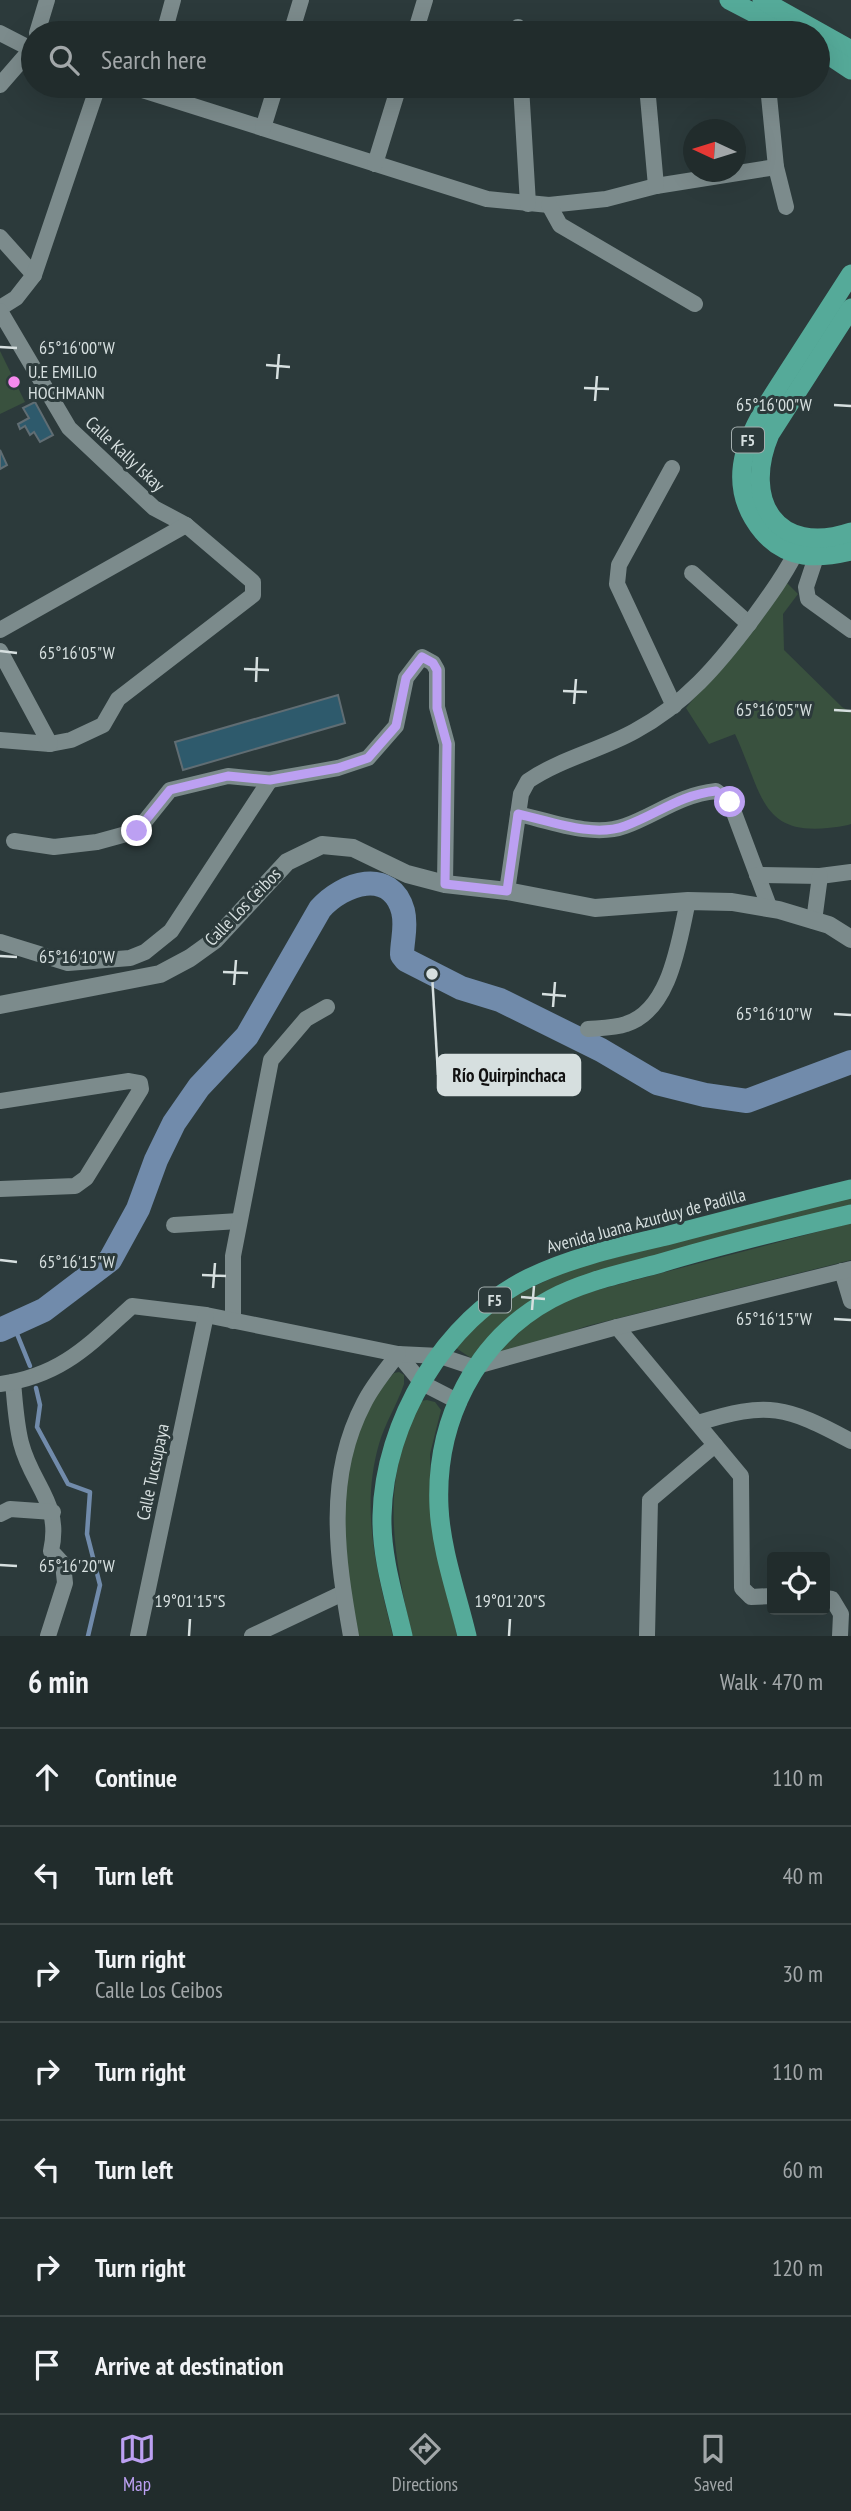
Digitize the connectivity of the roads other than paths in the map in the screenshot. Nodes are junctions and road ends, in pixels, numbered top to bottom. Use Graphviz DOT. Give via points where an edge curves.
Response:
graph roads {
  1 [pos="47,0"];
  2 [pos="173,0"];
  3 [pos="301,0"];
  4 [pos="425,0"];
  5 [pos="729,0"];
  6 [pos="761,0"];
  7 [pos="41,21"];
  8 [pos="167,21"];
  9 [pos="295,21"];
  10 [pos="419,21"];
  11 [pos="759,21"];
  12 [pos="799,21"];
  13 [pos="0,33"];
  14 [pos="830,38"];
  15 [pos="21,43"];
  16 [pos="851,50"];
  17 [pos="830,56"];
  18 [pos="21,62"];
  19 [pos="851,70"];
  20 [pos="0,85"];
  21 [pos="94,98"];
  22 [pos="175,98"];
  23 [pos="272,98"];
  24 [pos="395,98"];
  25 [pos="522,98"];
  26 [pos="648,98"];
  27 [pos="769,98"];
  28 [pos="263,128"];
  29 [pos="375,164"];
  30 [pos="776,167"];
  31 [pos="656,186"];
  32 [pos="528,204"];
  33 [pos="549,205"];
  34 [pos="786,207"];
  35 [pos="0,237"];
  36 [pos="851,274"];
  37 [pos="34,275"];
  38 [pos="695,304"];
  39 [pos="851,308"];
  40 [pos="0,309"];
  41 [pos="672,468"];
  42 [pos="186,526"];
  43 [pos="851,532"];
  44 [pos="851,551"];
  45 [pos="795,554"];
  46 [pos="816,557"];
  47 [pos="692,573"];
  48 [pos="749,624"];
  49 [pos="0,630"];
  50 [pos="851,630"];
  51 [pos="0,651"];
  52 [pos="674,706"];
  53 [pos="0,740"];
  54 [pos="50,744"];
  55 [pos="270,780"];
  56 [pos="518,814"];
  57 [pos="14,841"];
  58 [pos="851,872"];
  59 [pos="757,875"];
  60 [pos="820,876"];
  61 [pos="445,884"];
  62 [pos="507,891"];
  63 [pos="688,901"];
  64 [pos="770,909"];
  65 [pos="814,921"];
  66 [pos="851,939"];
  67 [pos="0,942"];
  68 [pos="0,1005"];
  69 [pos="327,1007"];
  70 [pos="588,1029"];
  71 [pos="0,1101"];
  72 [pos="0,1189"];
  73 [pos="851,1189"];
  74 [pos="851,1214"];
  75 [pos="239,1221"];
  76 [pos="174,1225"];
  77 [pos="847,1270"];
  78 [pos="851,1301"];
  79 [pos="206,1315"];
  80 [pos="233,1321"];
  81 [pos="617,1327"];
  82 [pos="398,1354"];
  83 [pos="440,1356"];
  84 [pos="473,1367"];
  85 [pos="7,1383"];
  86 [pos="422,1383"];
  87 [pos="459,1402"];
  88 [pos="698,1423"];
  89 [pos="851,1441"];
  90 [pos="715,1445"];
  91 [pos="54,1512"];
  92 [pos="0,1514"];
  93 [pos="343,1593"];
  94 [pos="767,1597"];
  95 [pos="830,1599"];
  96 [pos="851,1600"];
  97 [pos="830,1601"];
  98 [pos="48,1636"];
  99 [pos="138,1636"];
  100 [pos="251,1636"];
  101 [pos="351,1636"];
  102 [pos="403,1636"];
  103 [pos="467,1636"];
  104 [pos="647,1636"];
  105 [pos="840,1636"];
  1 -- 7 [label="street"];
  2 -- 8 [label="street"];
  3 -- 9 [label="street"];
  4 -- 10 [label="street"];
  5 -- 11 [label="highway"];
  6 -- 12 [label="highway"];
  13 -- 15 [label="street"];
  14 -- 16 [label="highway"];
  17 -- 19 [label="highway"];
  18 -- 20 [label="street"];
  21 -- 37 [label="street"];
  22 -- 28 [label="street"];
  23 -- 28 [label="street"];
  24 -- 29 [label="street"];
  25 -- 32 [label="street"];
  26 -- 31 [label="street"];
  27 -- 30 [label="street"];
  28 -- 29 [label="street"];
  29 -- 32 [label="street" via="487,199"];
  30 -- 31 [label="street"];
  30 -- 34 [label="street"];
  31 -- 33 [label="street" via="606,199"];
  32 -- 33 [label="street"];
  33 -- 38 [label="street" via="561,225"];
  35 -- 37 [label="street"];
  36 -- 45 [label="highway, F5" via="763,411 743,459 742,486 749,511 768,537"];
  37 -- 40 [label="street" via="16,298"];
  39 -- 43 [label="highway, F5" via="770,434 758,479 767,510 789,532 818,539"];
  40 -- 42 [label="street, Calle Kally Iskay" via="69,428 154,508"];
  41 -- 52 [label="street" via="619,565 617,584"];
  42 -- 49 [label="street"];
  42 -- 54 [label="street, Calle Kally Iskay" via="253,582 253,595 118,699 103,725"];
  44 -- 46 [label="highway, F5"];
  45 -- 46 [label="highway, F5"];
  45 -- 48 [label="street"];
  46 -- 50 [label="street" via="806,587 808,599"];
  47 -- 48 [label="street"];
  48 -- 52 [label="street" via="705,679"];
  51 -- 54 [label="street"];
  52 -- 56 [label="street" via="635,731 528,781"];
  53 -- 54 [label="street"];
  55 -- 57 [label="street" via="228,776 170,790 137,831 97,842 54,847"];
  55 -- 61 [label="street" via="368,758 396,726 406,678 415,663 422,657 433,663 437,708 447,744"];
  55 -- 67 [label="street" via="171,931 145,952 130,958 68,962"];
  56 -- 59 [label="street" via="595,830 623,827 691,794 716,791 730,802"];
  56 -- 62 [label="street"];
  58 -- 60 [label="street"];
  59 -- 60 [label="street"];
  59 -- 64 [label="street"];
  60 -- 65 [label="street"];
  61 -- 62 [label="street, Calle Los Ceibos"];
  61 -- 68 [label="street, Calle Los Ceibos" via="407,874 353,848 322,845 288,862 215,940 160,974"];
  62 -- 63 [label="street, Calle Los Ceibos" via="595,908"];
  63 -- 64 [label="street, Calle Los Ceibos"];
  63 -- 70 [label="street" via="674,957 648,1011 626,1024"];
  64 -- 65 [label="street, Calle Los Ceibos"];
  65 -- 66 [label="street, Calle Los Ceibos"];
  69 -- 75 [label="street" via="306,1019 271,1060"];
  71 -- 72 [label="street" via="130,1081 140,1083 141,1089 86,1178 75,1186"];
  73 -- 83 [label="highway, Avenida Juana Azurduy de Padilla / F5" via="554,1266 501,1295 476,1315"];
  74 -- 84 [label="highway, F5" via="721,1245 575,1288 518,1321"];
  75 -- 76 [label="street"];
  75 -- 80 [label="street" via="233,1256"];
  77 -- 78 [label="street"];
  77 -- 81 [label="street"];
  79 -- 80 [label="street"];
  79 -- 85 [label="street" via="132,1306 69,1362 46,1374"];
  79 -- 99 [label="street, Calle Tucsupaya"];
  80 -- 82 [label="street"];
  81 -- 84 [label="street"];
  81 -- 88 [label="street"];
  82 -- 83 [label="street"];
  82 -- 86 [label="street"];
  82 -- 93 [label="street" via="363,1404 343,1459 336,1532"];
  83 -- 84 [label="street"];
  83 -- 86 [label="highway, Avenida Juana Azurduy de Padilla / F5"];
  84 -- 87 [label="highway, F5"];
  85 -- 91 [label="street" via="21,1445"];
  86 -- 87 [label="street"];
  86 -- 102 [label="highway, Avenida Juana Azurduy de Padilla / F5" via="390,1452 382,1516 384,1550"];
  87 -- 103 [label="highway, F5" via="447,1431 439,1507"];
  88 -- 89 [label="street" via="740,1410 774,1409 811,1419"];
  88 -- 90 [label="street"];
  90 -- 94 [label="street" via="741,1476 742,1588 751,1597"];
  90 -- 104 [label="street" via="650,1500"];
  91 -- 92 [label="street" via="10,1510"];
  91 -- 98 [label="street" via="51,1551 62,1564 65,1583"];
  93 -- 100 [label="street"];
  93 -- 101 [label="street"];
  95 -- 96 [label="street"];
  97 -- 105 [label="street" via="841,1614"];
}
